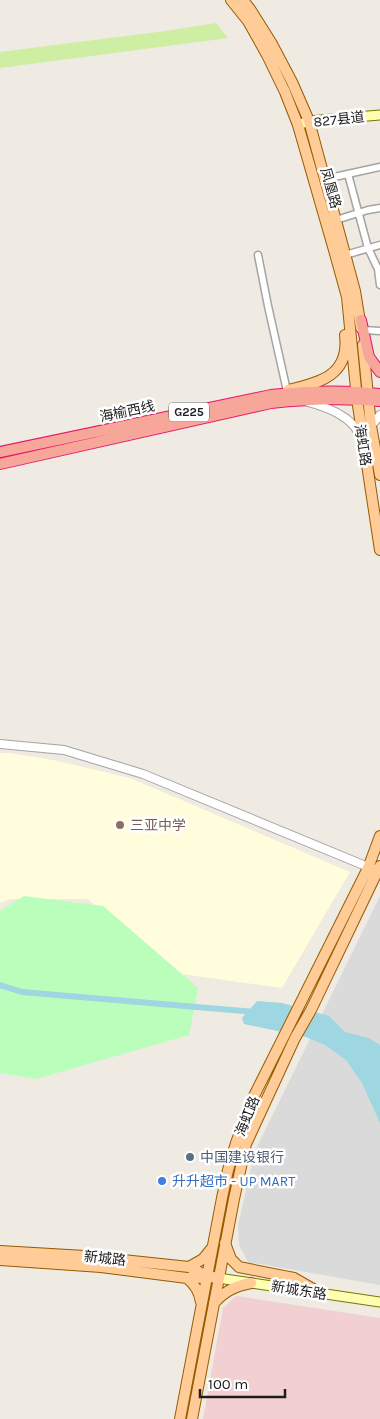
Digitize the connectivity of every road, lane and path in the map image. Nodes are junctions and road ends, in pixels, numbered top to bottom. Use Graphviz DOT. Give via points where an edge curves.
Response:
graph roads {
  1 [pos="231,0"];
  2 [pos="243,0"];
  3 [pos="380,115"];
  4 [pos="303,123"];
  5 [pos="380,168"];
  6 [pos="348,174"];
  7 [pos="324,179"];
  8 [pos="380,208"];
  9 [pos="358,213"];
  10 [pos="336,220"];
  11 [pos="380,245"];
  12 [pos="368,248"];
  13 [pos="334,250"];
  14 [pos="258,255"];
  15 [pos="345,255"];
  16 [pos="380,285"];
  17 [pos="362,325"];
  18 [pos="380,331"];
  19 [pos="380,372"];
  20 [pos="287,391"];
  21 [pos="271,395"];
  22 [pos="356,396"];
  23 [pos="374,398"];
  24 [pos="298,400"];
  25 [pos="380,415"];
  26 [pos="371,426"];
  27 [pos="362,442"];
  28 [pos="378,446"];
  29 [pos="0,452"];
  30 [pos="0,464"];
  31 [pos="380,476"];
  32 [pos="380,550"];
  33 [pos="0,744"];
  34 [pos="380,836"];
  35 [pos="376,869"];
  36 [pos="290,1036"];
  37 [pos="225,1243"];
  38 [pos="214,1244"];
  39 [pos="0,1251"];
  40 [pos="0,1260"];
  41 [pos="188,1272"];
  42 [pos="213,1277"];
  43 [pos="251,1283"];
  44 [pos="322,1294"];
  45 [pos="380,1302"];
  46 [pos="214,1304"];
  47 [pos="202,1309"];
  48 [pos="180,1419"];
  49 [pos="192,1419"];
  1 -- 4 [label="main road, 凤凰路" via="248,21"];
  2 -- 4 [label="main road, 凤凰路" via="292,82"];
  3 -- 4 [label="main road, 827县道"];
  4 -- 7 [label="main road, 凤凰路"];
  4 -- 13 [label="main road, 凤凰路"];
  5 -- 6 [label="street"];
  6 -- 7 [label="street"];
  6 -- 9 [label="street"];
  7 -- 10 [label="main road, 凤凰路"];
  8 -- 9 [label="street"];
  9 -- 10 [label="street"];
  9 -- 12 [label="street"];
  10 -- 15 [label="main road, 凤凰路"];
  11 -- 12 [label="street"];
  12 -- 15 [label="street"];
  12 -- 16 [label="street" via="378,269"];
  13 -- 20 [label="main road" via="346,343 343,358 328,378"];
  13 -- 22 [label="main road, 凤凰路" via="347,297"];
  14 -- 20 [label="street"];
  15 -- 17 [label="main road, 凤凰路"];
  17 -- 18 [label="street"];
  17 -- 19 [label="highway, 凤凰路" via="369,357"];
  17 -- 23 [label="main road, 凤凰路"];
  20 -- 21 [label="main road"];
  21 -- 22 [label="highway, 海榆西线 / G225" via="302,391"];
  21 -- 29 [label="highway, 海榆西线 / G225"];
  22 -- 23 [label="highway, 海榆西线 / G225"];
  22 -- 24 [label="highway, 海榆西线 / G225"];
  22 -- 27 [label="main road, 海虹路"];
  23 -- 26 [label="main road, 海虹路"];
  24 -- 27 [label="street" via="345,418 355,427"];
  24 -- 30 [label="highway, 海榆西线 / G225" via="226,412"];
  25 -- 26 [label="street"];
  26 -- 28 [label="main road, 海虹路"];
  27 -- 32 [label="main road, 海虹路"];
  28 -- 31 [label="main road, 海虹路"];
  33 -- 35 [label="street" via="64,750 143,774"];
  34 -- 35 [label="main road, 海虹路"];
  35 -- 36 [label="main road, 海虹路" via="299,1007"];
  35 -- 36 [label="main road, 海虹路" via="311,1010"];
  36 -- 37 [label="main road, 海虹路" via="246,1144"];
  36 -- 38 [label="main road, 海虹路" via="251,1102 236,1143"];
  37 -- 42 [label="main road, 海虹路"];
  37 -- 44 [label="main road" via="231,1259 239,1267 294,1278"];
  38 -- 41 [label="main road" via="203,1260"];
  38 -- 42 [label="main road, 海虹路"];
  39 -- 41 [label="main road, 新城路" via="85,1256"];
  40 -- 41 [label="main road, 新城路"];
  41 -- 42 [label="main road, 新城路"];
  41 -- 47 [label="main road" via="198,1290"];
  42 -- 43 [label="main road, 新城东路"];
  42 -- 46 [label="main road, 海虹路"];
  42 -- 47 [label="main road, 海虹路"];
  43 -- 44 [label="main road, 新城东路"];
  43 -- 46 [label="main road" via="228,1290"];
  44 -- 45 [label="main road, 新城东路"];
  46 -- 49 [label="main road, 海虹路"];
  47 -- 48 [label="main road, 海虹路"];
}
